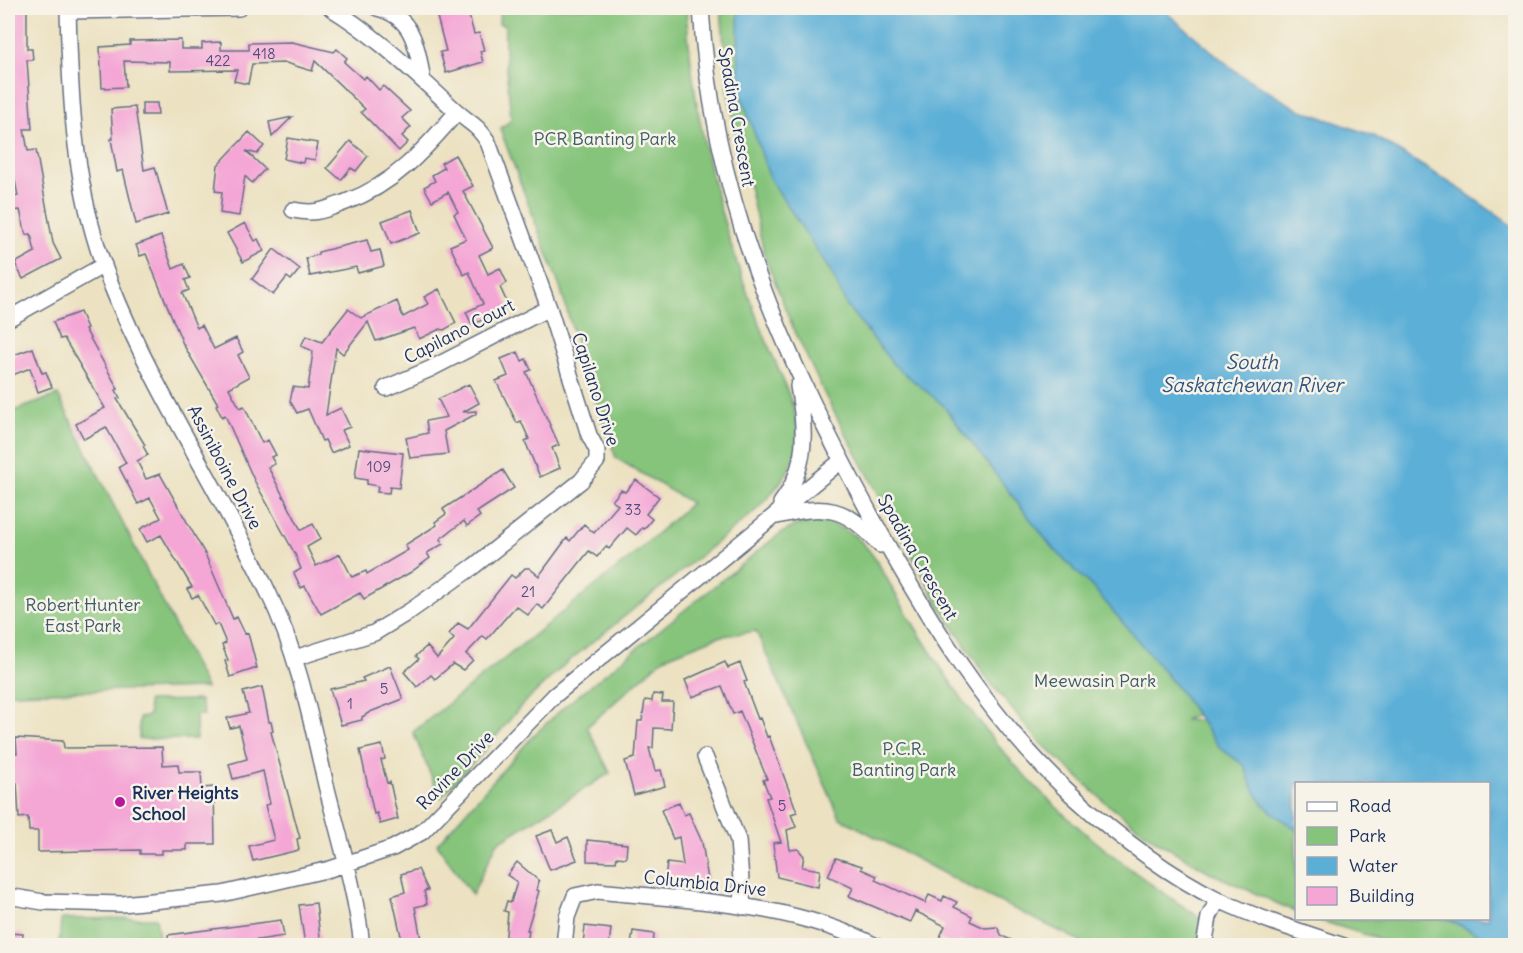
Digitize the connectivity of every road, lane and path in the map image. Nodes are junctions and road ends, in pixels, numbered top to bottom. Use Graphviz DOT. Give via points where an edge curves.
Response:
graph roads {
  1 [pos="239,8"];
  2 [pos="331,8"];
  3 [pos="377,8"];
  4 [pos="701,8"];
  5 [pos="68,9"];
  6 [pos="422,76"];
  7 [pos="457,112"];
  8 [pos="292,210"];
  9 [pos="104,265"];
  10 [pos="549,308"];
  11 [pos="8,319"];
  12 [pos="796,371"];
  13 [pos="386,388"];
  14 [pos="842,460"];
  15 [pos="771,518"];
  16 [pos="900,568"];
  17 [pos="295,658"];
  18 [pos="705,757"];
  19 [pos="346,865"];
  20 [pos="8,896"];
  21 [pos="1218,899"];
  22 [pos="743,907"];
  23 [pos="362,945"];
  24 [pos="564,945"];
  25 [pos="876,945"];
  26 [pos="1204,945"];
  27 [pos="1344,945"];
  1 -- 5 [label="street"];
  2 -- 6 [label="street, Capilano Drive"];
  3 -- 6 [label="street" via="390,11 406,23 418,46"];
  4 -- 12 [label="street, Spadina Crescent" via="716,127 728,183 756,276"];
  5 -- 9 [label="street, Assiniboine Drive" via="76,158"];
  6 -- 7 [label="street, Capilano Drive"];
  7 -- 8 [label="street" via="417,158 370,193 314,214"];
  7 -- 10 [label="street, Capilano Drive" via="478,125 488,141"];
  9 -- 11 [label="street"];
  9 -- 17 [label="street, Assiniboine Drive" via="147,363 270,594"];
  10 -- 13 [label="street, Capilano Court"];
  10 -- 17 [label="street, Capilano Drive" via="597,450 597,461 590,471 474,566 410,611 374,633"];
  12 -- 14 [label="street, Spadina Crescent"];
  12 -- 15 [label="street" via="803,415 803,456 790,491"];
  14 -- 15 [label="street, Ravine Drive"];
  14 -- 16 [label="street, Spadina Crescent"];
  15 -- 16 [label="street" via="811,509 841,513 862,525"];
  15 -- 19 [label="street, Ravine Drive" via="555,695 422,832 393,848"];
  16 -- 21 [label="street, Spadina Crescent" via="926,614 1012,733 1065,787 1140,849"];
  17 -- 19 [label="street, Assiniboine Drive"];
  18 -- 22 [label="street" via="738,840"];
  19 -- 20 [label="street, Ravine Drive" via="222,894 158,901 43,902"];
  19 -- 23 [label="street, Assiniboine Drive"];
  21 -- 26 [label="street" via="1209,917"];
  21 -- 27 [label="street, Spadina Crescent" via="1291,929"];
  22 -- 24 [label="street, Columbia Drive" via="598,891 575,896 567,917"];
  22 -- 25 [label="street, Columbia Drive" via="817,921"];
}
